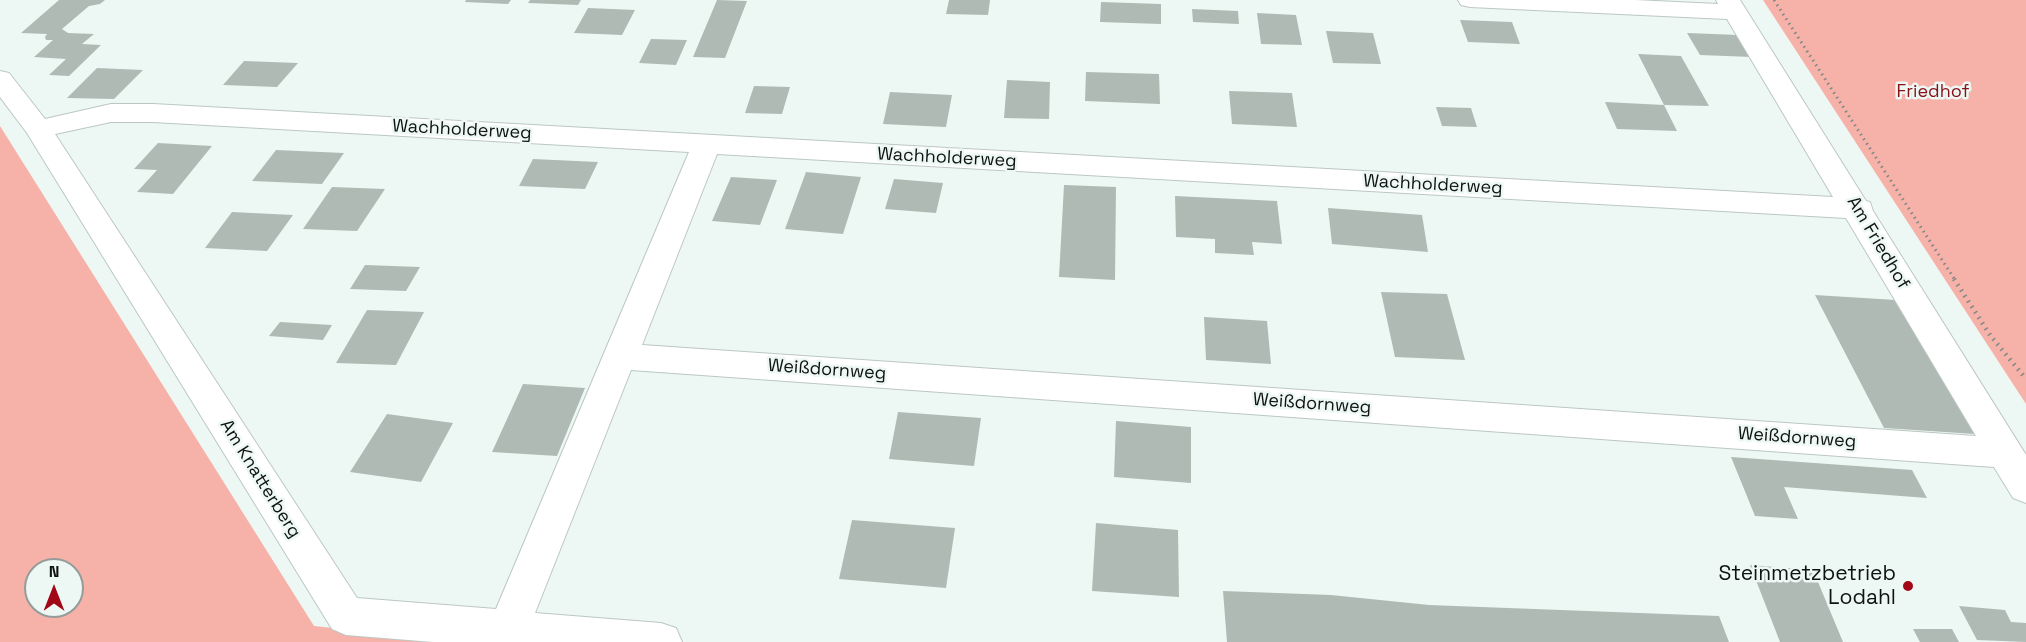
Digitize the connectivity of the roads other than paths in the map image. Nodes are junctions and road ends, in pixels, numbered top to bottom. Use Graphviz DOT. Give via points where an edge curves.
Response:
graph roads {
  1 [pos="1470,0"];
  2 [pos="1732,6"];
  3 [pos="0,79"];
  4 [pos="38,129"];
  5 [pos="707,144"];
  6 [pos="1859,209"];
  7 [pos="619,356"];
  8 [pos="2005,453"];
  9 [pos="2026,487"];
  10 [pos="508,629"];
  11 [pos="661,642"];
  1 -- 2 [label="street"];
  2 -- 6 [label="street, Am Friedhof"];
  3 -- 4 [label="street, Am Knatterberg"];
  4 -- 5 [label="street, Wachholderweg" via="111,113 153,113"];
  4 -- 10 [label="street, Am Knatterberg" via="346,616"];
  5 -- 6 [label="street, Wachholderweg"];
  5 -- 7 [label="street"];
  6 -- 8 [label="street, Am Friedhof"];
  7 -- 8 [label="street, Weißdornweg"];
  7 -- 10 [label="street"];
  8 -- 9 [label="street, Am Friedhof"];
  10 -- 11 [label="street, Am Knatterberg"];
}
